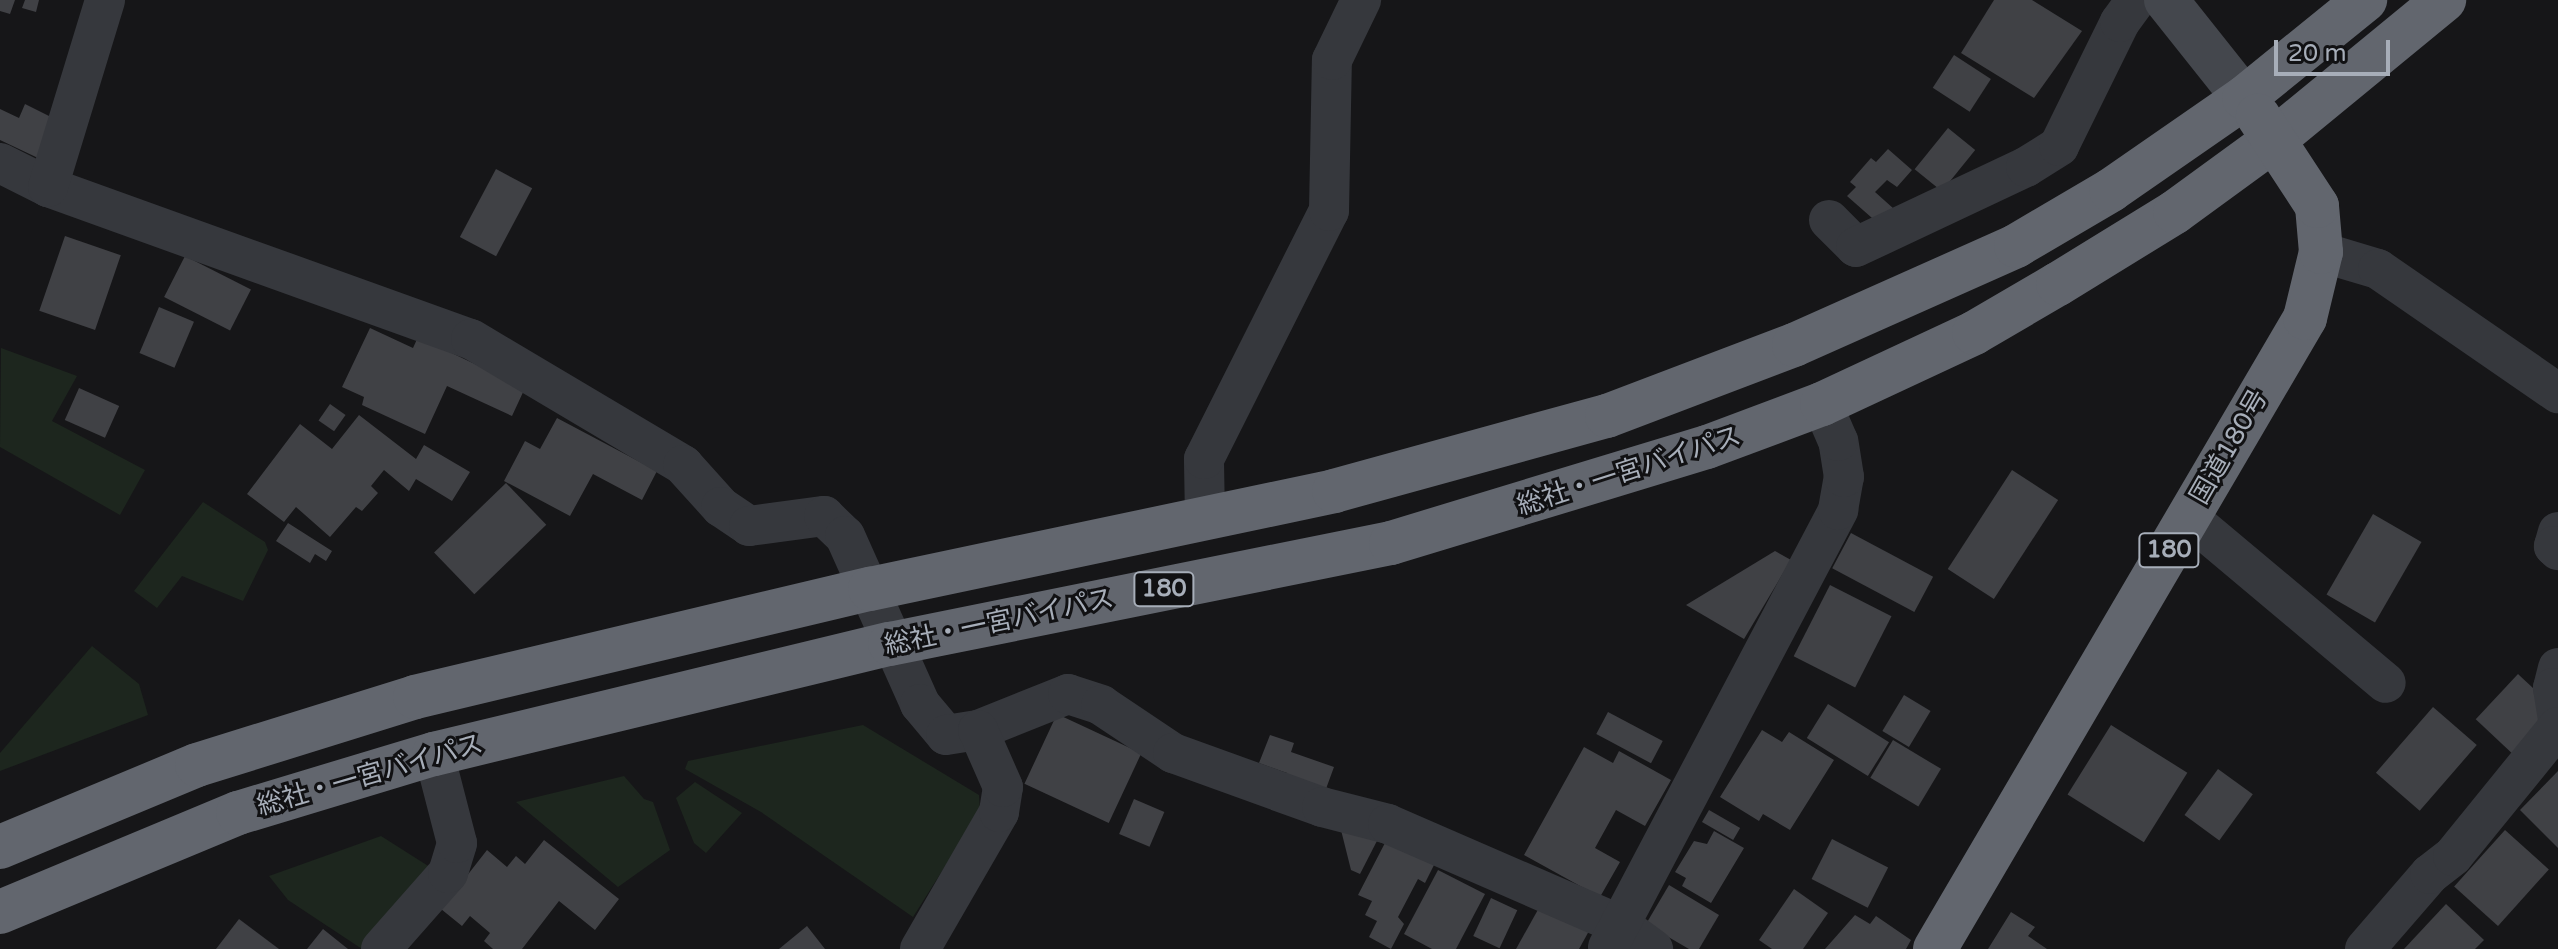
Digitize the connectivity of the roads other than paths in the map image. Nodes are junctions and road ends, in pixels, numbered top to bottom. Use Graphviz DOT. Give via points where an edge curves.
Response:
graph roads {
  1 [pos="105,0"];
  2 [pos="1361,0"];
  3 [pos="2136,0"];
  4 [pos="2166,0"];
  5 [pos="2365,0"];
  6 [pos="2444,0"];
  7 [pos="2244,98"];
  8 [pos="2275,139"];
  9 [pos="0,163"];
  10 [pos="48,187"];
  11 [pos="1829,220"];
  12 [pos="2321,252"];
  13 [pos="2558,393"];
  14 [pos="1822,404"];
  15 [pos="2188,517"];
  16 [pos="1205,519"];
  17 [pos="2558,532"];
  18 [pos="2558,550"];
  19 [pos="870,589"];
  20 [pos="890,644"];
  21 [pos="2558,668"];
  22 [pos="2386,683"];
  23 [pos="2558,724"];
  24 [pos="978,730"];
  25 [pos="434,754"];
  26 [pos="0,847"];
  27 [pos="0,912"];
  28 [pos="1614,937"];
  29 [pos="381,949"];
  30 [pos="920,949"];
  31 [pos="1653,949"];
  32 [pos="1935,949"];
  33 [pos="2365,949"];
  1 -- 10 [label="street"];
  2 -- 16 [label="street" via="1332,60 1329,211 1204,459"];
  3 -- 11 [label="street" via="2059,146 2026,167 1856,247"];
  4 -- 7 [label="street"];
  5 -- 7 [label="highway, 180"];
  6 -- 8 [label="highway, 180"];
  7 -- 8 [label="highway, 国道180号 / 180"];
  7 -- 16 [label="highway, 180" via="2111,190 2016,246 1794,345 1607,416 1469,458"];
  8 -- 12 [label="highway, 国道180号 / 180" via="2317,206"];
  8 -- 14 [label="highway, 総社・一宮バイパス / 180" via="2175,212 2058,284 1974,333"];
  9 -- 10 [label="street"];
  10 -- 19 [label="street" via="471,339 683,465 721,507 749,526 824,516 845,536"];
  12 -- 13 [label="street" via="2378,269"];
  12 -- 15 [label="highway, 国道180号 / 180" via="2305,318"];
  14 -- 20 [label="highway, 総社・一宮バイパス / 180" via="1579,491 1391,543"];
  14 -- 28 [label="street" via="1838,441 1844,477 1838,510"];
  15 -- 22 [label="street"];
  15 -- 32 [label="highway, 国道180号 / 180"];
  16 -- 19 [label="highway, 180"];
  17 -- 18 [label="street"];
  19 -- 20 [label="street"];
  19 -- 26 [label="highway, 180" via="415,697 197,765"];
  20 -- 24 [label="street" via="920,704 946,735"];
  20 -- 25 [label="highway, 総社・一宮バイパス / 180"];
  21 -- 23 [label="street" via="2553,688"];
  23 -- 33 [label="street" via="2453,856 2430,874"];
  24 -- 28 [label="street" via="1068,694 1101,705 1173,753 1322,807 1388,824"];
  24 -- 30 [label="street" via="1003,787 999,812"];
  25 -- 27 [label="highway, 総社・一宮バイパス / 180" via="238,813"];
  25 -- 29 [label="street" via="457,843 448,873"];
  28 -- 31 [label="street"];
}
